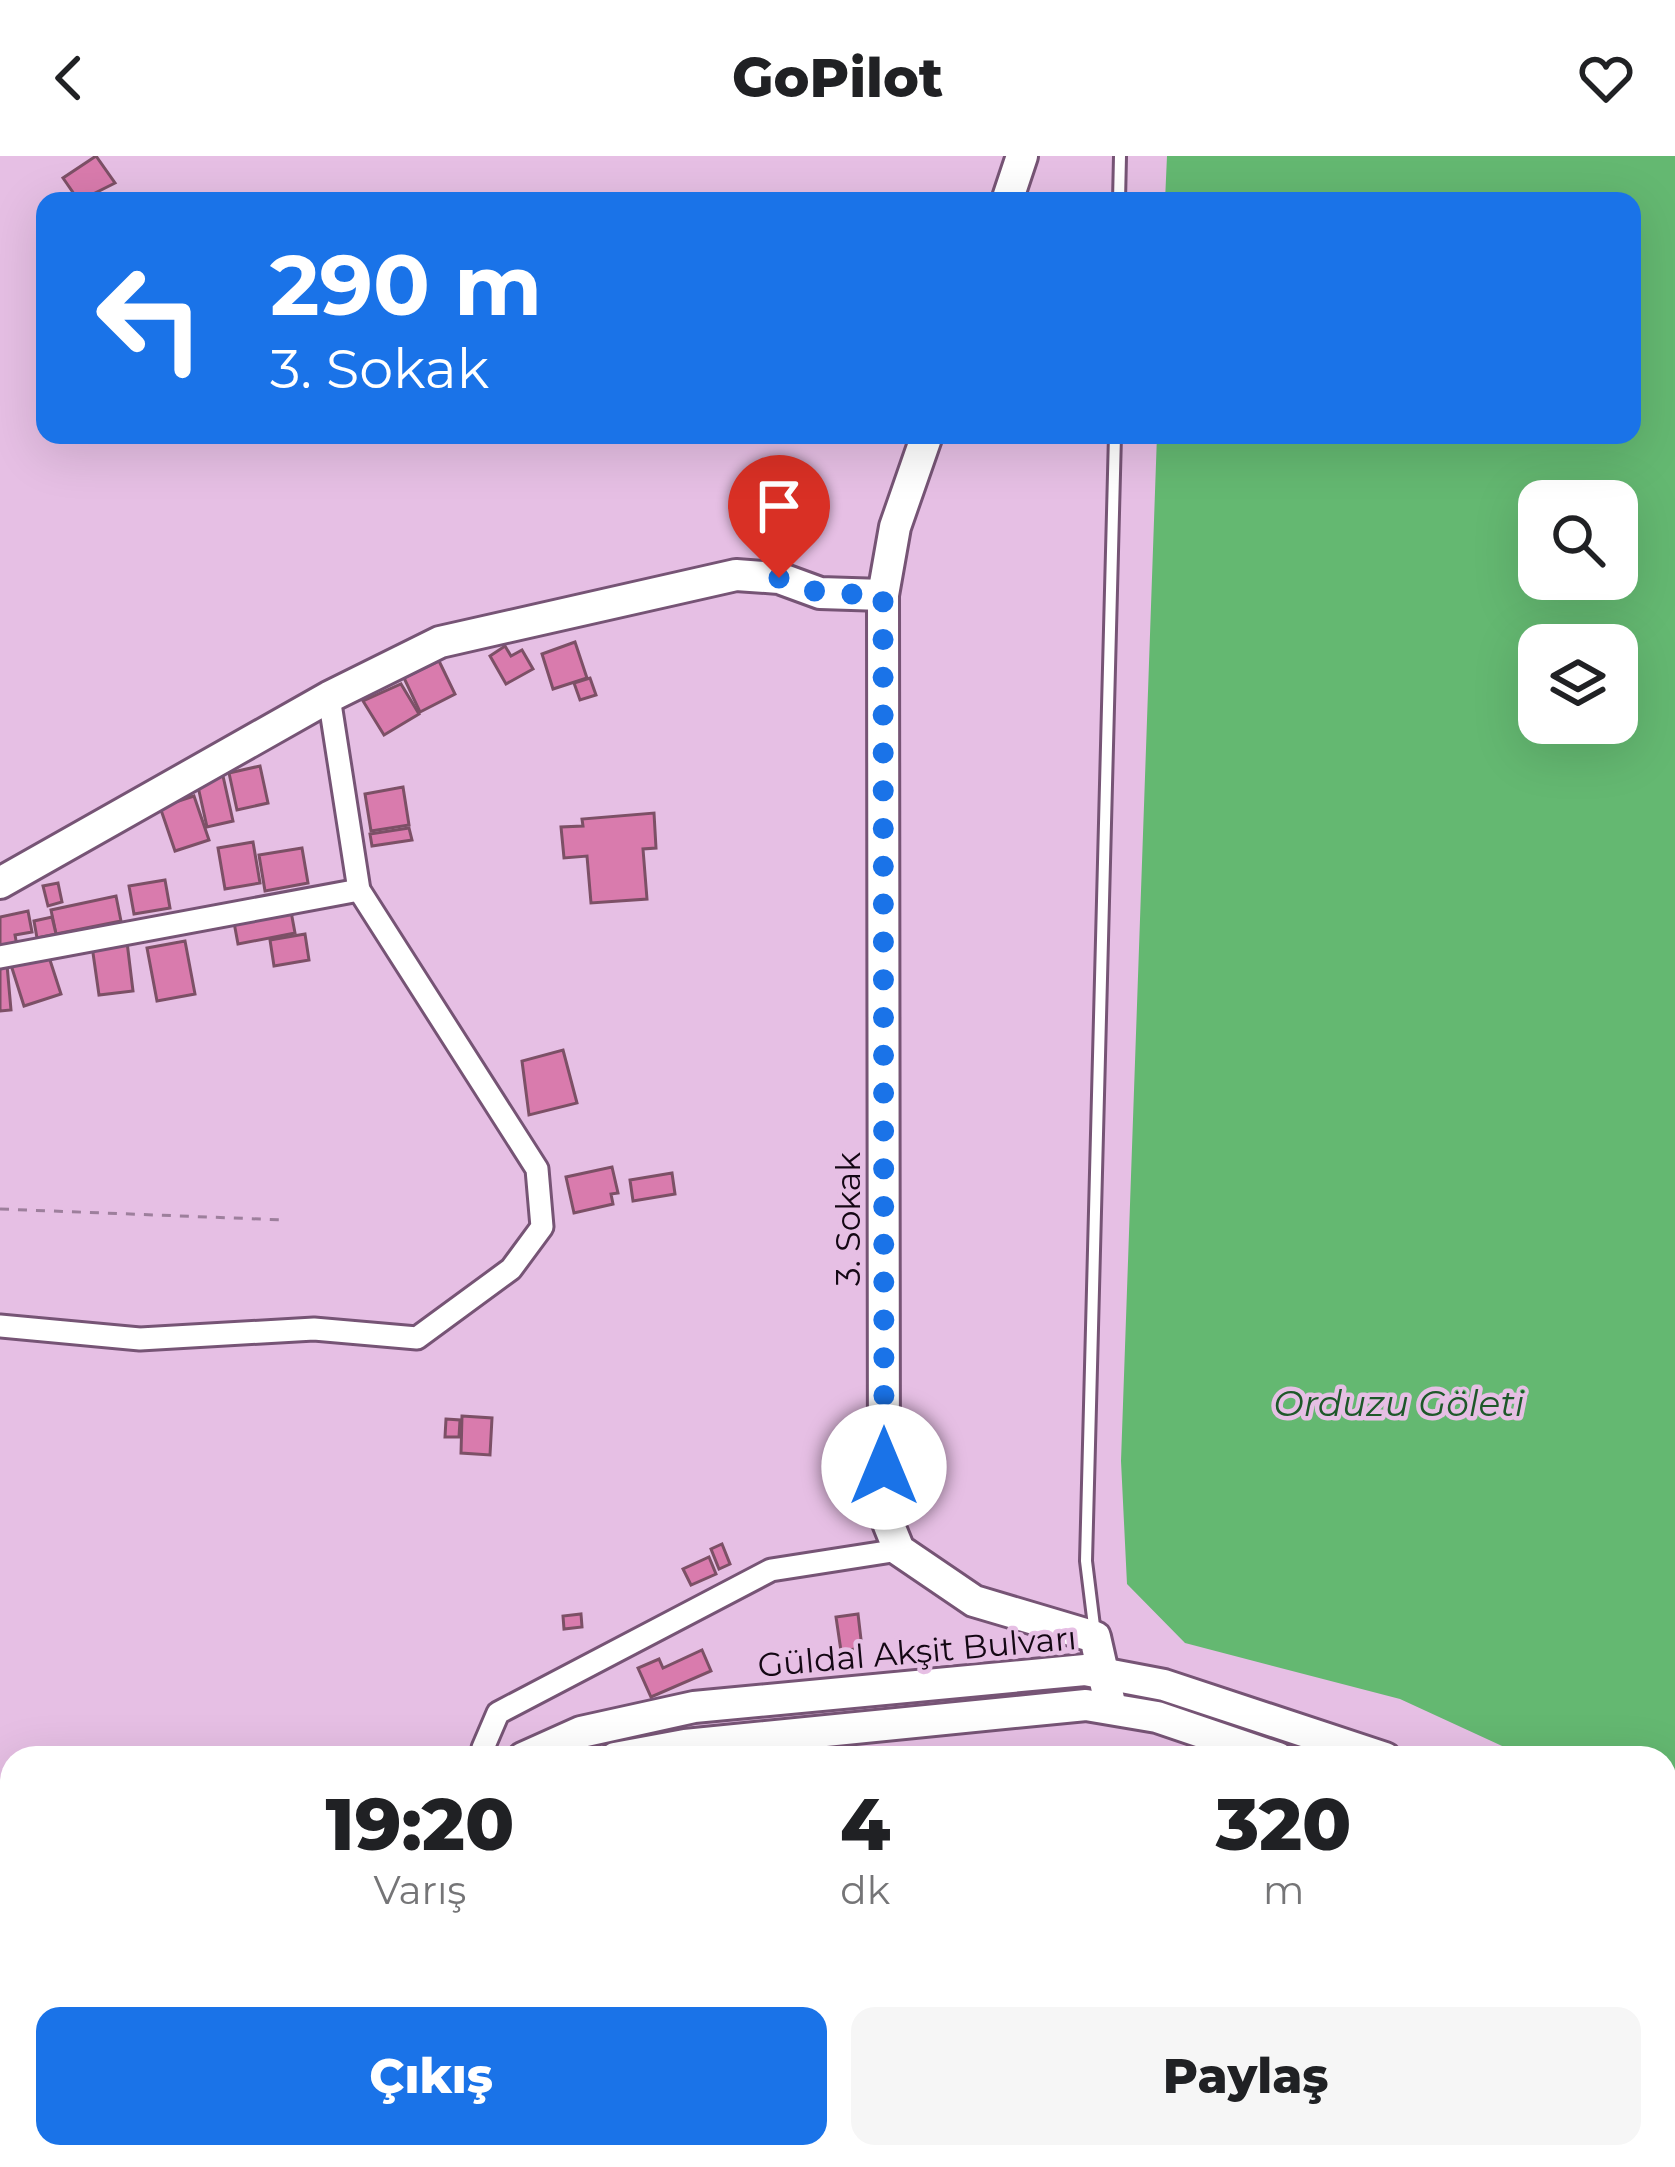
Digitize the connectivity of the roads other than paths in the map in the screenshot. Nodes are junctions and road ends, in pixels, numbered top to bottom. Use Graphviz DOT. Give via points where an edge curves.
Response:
graph roads {
  1 [pos="1022,156"];
  2 [pos="1120,156"];
  3 [pos="1010,192"];
  4 [pos="1119,192"];
  5 [pos="924,444"];
  6 [pos="1115,444"];
  7 [pos="883,595"];
  8 [pos="329,697"];
  9 [pos="0,883"];
  10 [pos="359,890"];
  11 [pos="0,957"];
  12 [pos="0,1327"];
  13 [pos="898,1550"];
  14 [pos="1095,1637"];
  15 [pos="1106,1673"];
  16 [pos="1111,1708"];
  17 [pos="484,1746"];
  18 [pos="550,1746"];
  19 [pos="680,1746"];
  20 [pos="1238,1746"];
  21 [pos="1349,1746"];
  1 -- 3 [label="street"];
  2 -- 4 [label="lane"];
  5 -- 7 [label="street, 3. Sokak" via="895,527"];
  6 -- 14 [label="lane" via="1086,1561"];
  7 -- 8 [label="street" via="820,593 757,575 715,578 440,642"];
  7 -- 13 [label="street, 3. Sokak" via="884,1513"];
  8 -- 9 [label="street"];
  8 -- 10 [label="street"];
  10 -- 11 [label="street"];
  10 -- 12 [label="street" via="537,1169 542,1227 511,1269 417,1339 314,1328 140,1339"];
  13 -- 14 [label="street" via="974,1600"];
  13 -- 17 [label="street" via="771,1570 498,1713"];
  14 -- 15 [label="street"];
  15 -- 16 [label="street"];
  15 -- 18 [label="street, Güldal Akşit Bulvarı" via="694,1707"];
  15 -- 21 [label="street, Güldal Akşit Bulvarı"];
  16 -- 19 [label="street, Güldal Akşit Bulvarı" via="1032,1708"];
  16 -- 20 [label="street, Güldal Akşit Bulvarı"];
}
